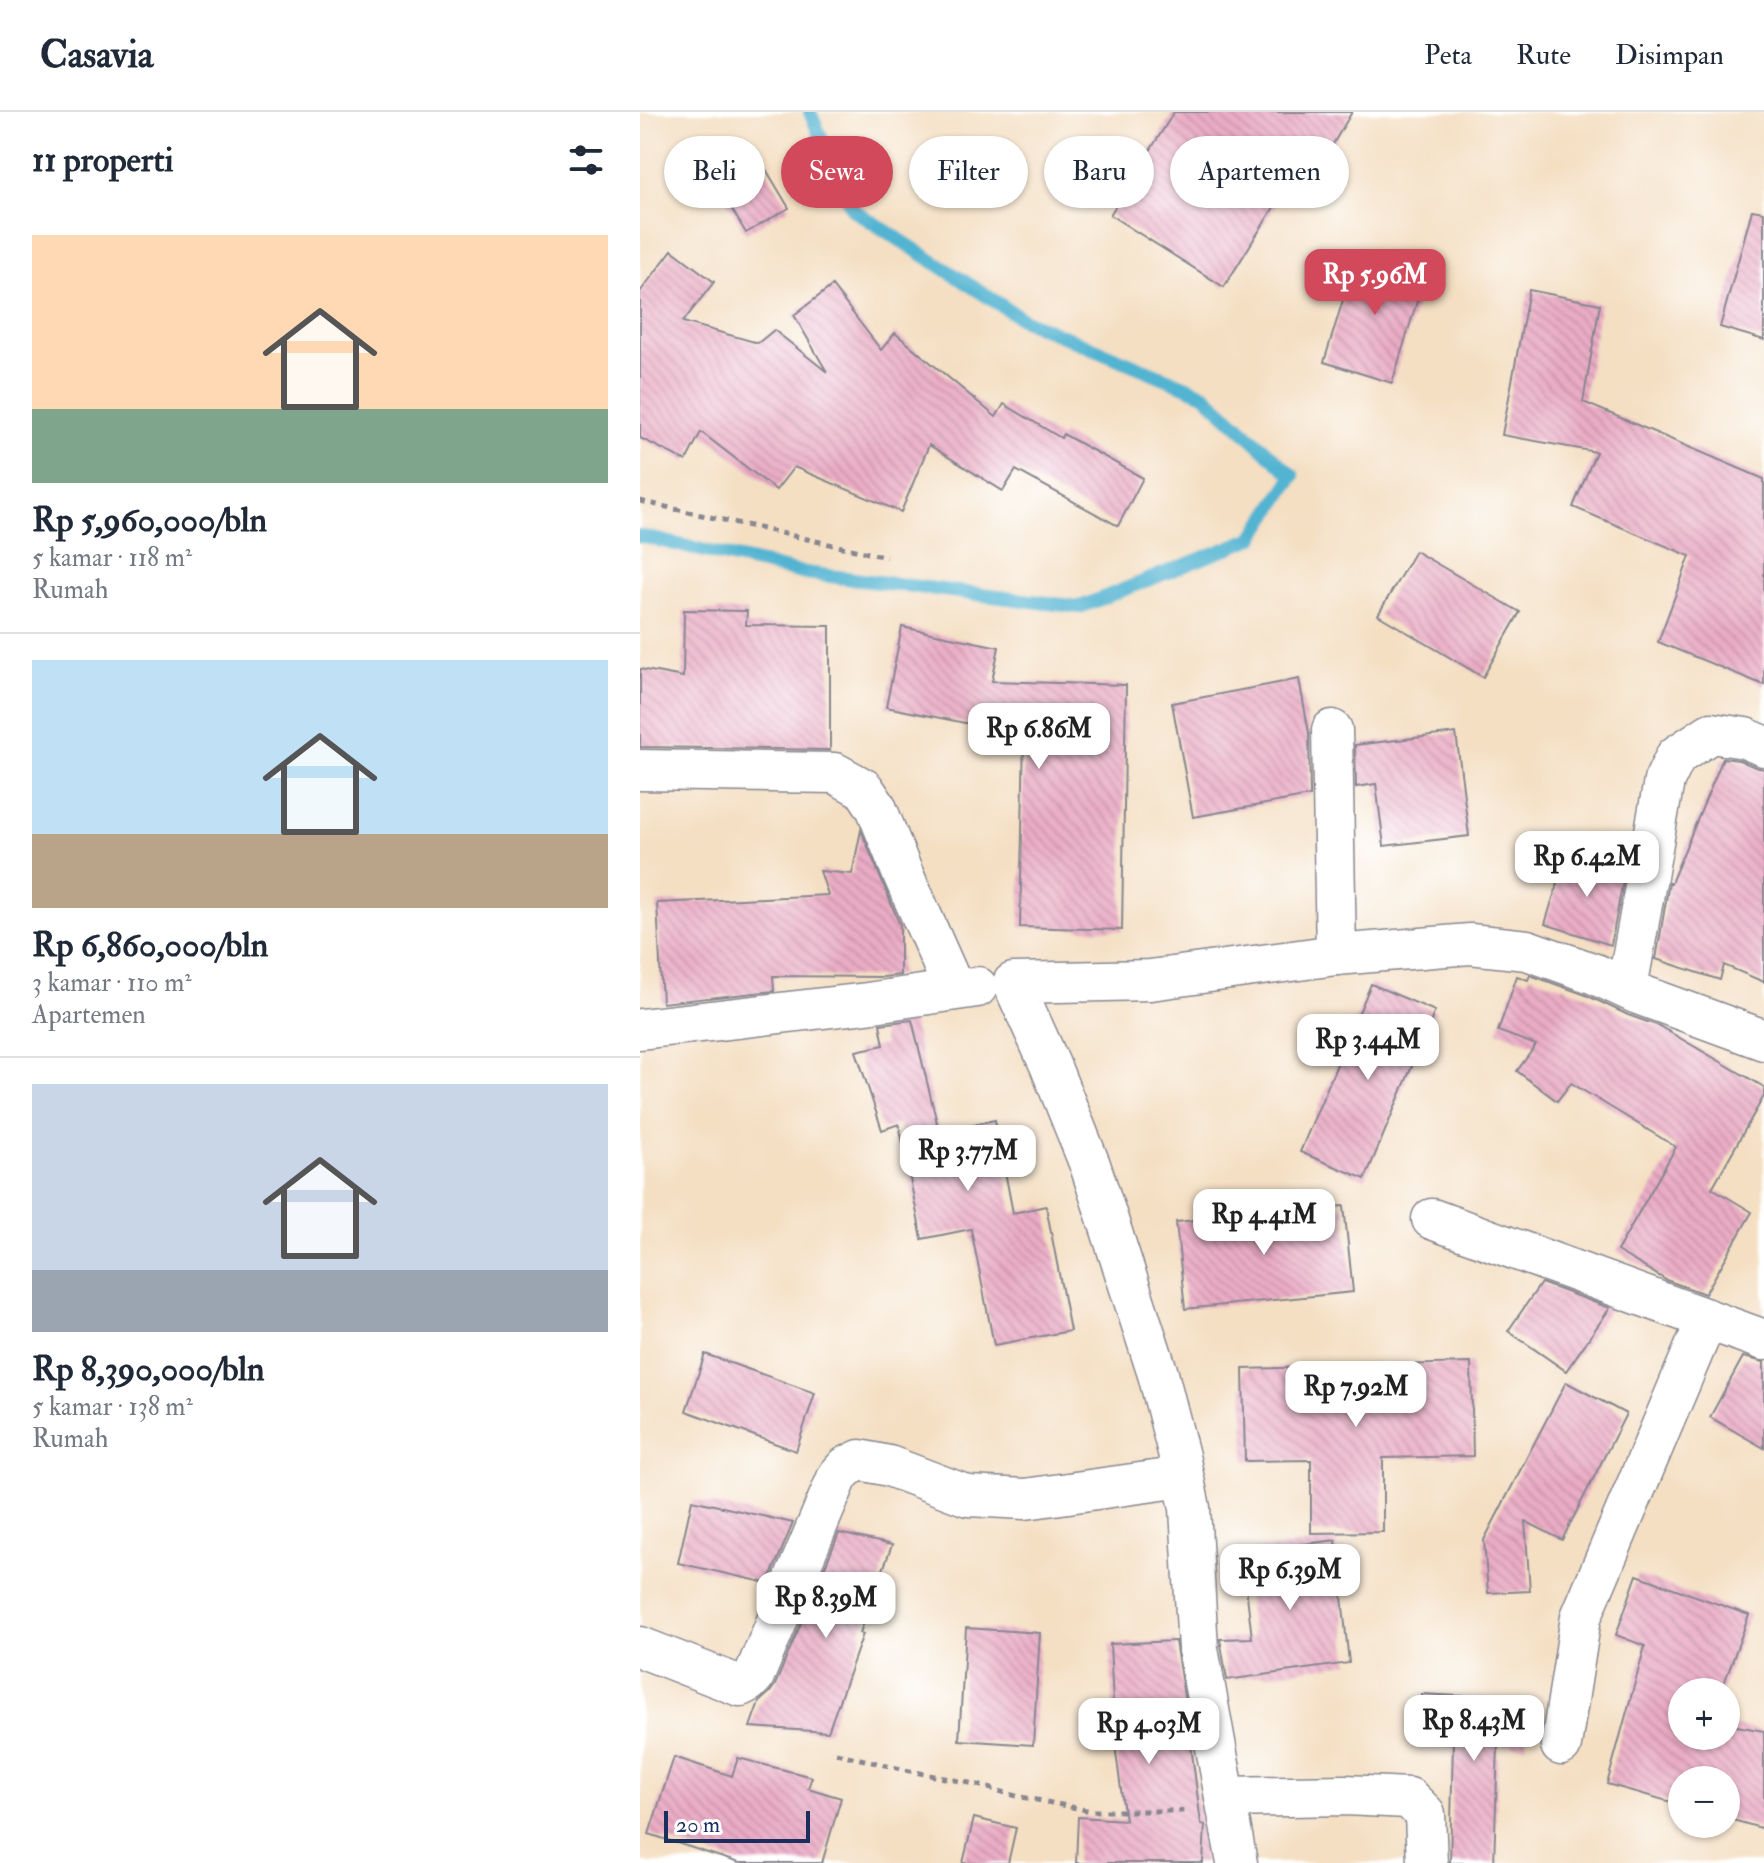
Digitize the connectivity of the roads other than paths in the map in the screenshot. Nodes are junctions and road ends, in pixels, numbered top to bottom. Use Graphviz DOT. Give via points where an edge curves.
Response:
graph roads {
  1 [pos="1332,730"];
  2 [pos="1764,746"];
  3 [pos="640,770"];
  4 [pos="1336,955"];
  5 [pos="1013,983"];
  6 [pos="1627,988"];
  7 [pos="954,989"];
  8 [pos="640,1029"];
  9 [pos="1764,1040"];
  10 [pos="1432,1219"];
  11 [pos="1707,1319"];
  12 [pos="1764,1340"];
  13 [pos="1183,1477"];
  14 [pos="640,1647"];
  15 [pos="1561,1745"];
  16 [pos="1226,1804"];
  17 [pos="1237,1863"];
  18 [pos="1427,1863"];
  1 -- 4 [label="street"];
  2 -- 6 [label="street" via="1711,733 1676,756 1664,781"];
  3 -- 7 [label="street" via="835,773 864,789"];
  4 -- 5 [label="street" via="1150,980"];
  4 -- 6 [label="street" via="1470,944 1527,950"];
  5 -- 7 [label="street"];
  5 -- 13 [label="street" via="1090,1165 1158,1374"];
  6 -- 9 [label="street"];
  7 -- 8 [label="street"];
  10 -- 11 [label="street"];
  11 -- 12 [label="street"];
  11 -- 15 [label="street" via="1581,1617"];
  13 -- 14 [label="street" via="1010,1499 968,1496 860,1460 838,1476 748,1682 740,1686"];
  13 -- 16 [label="street" via="1190,1508 1198,1649"];
  16 -- 17 [label="street"];
  16 -- 18 [label="street" via="1345,1795 1409,1798 1425,1814"];
}
